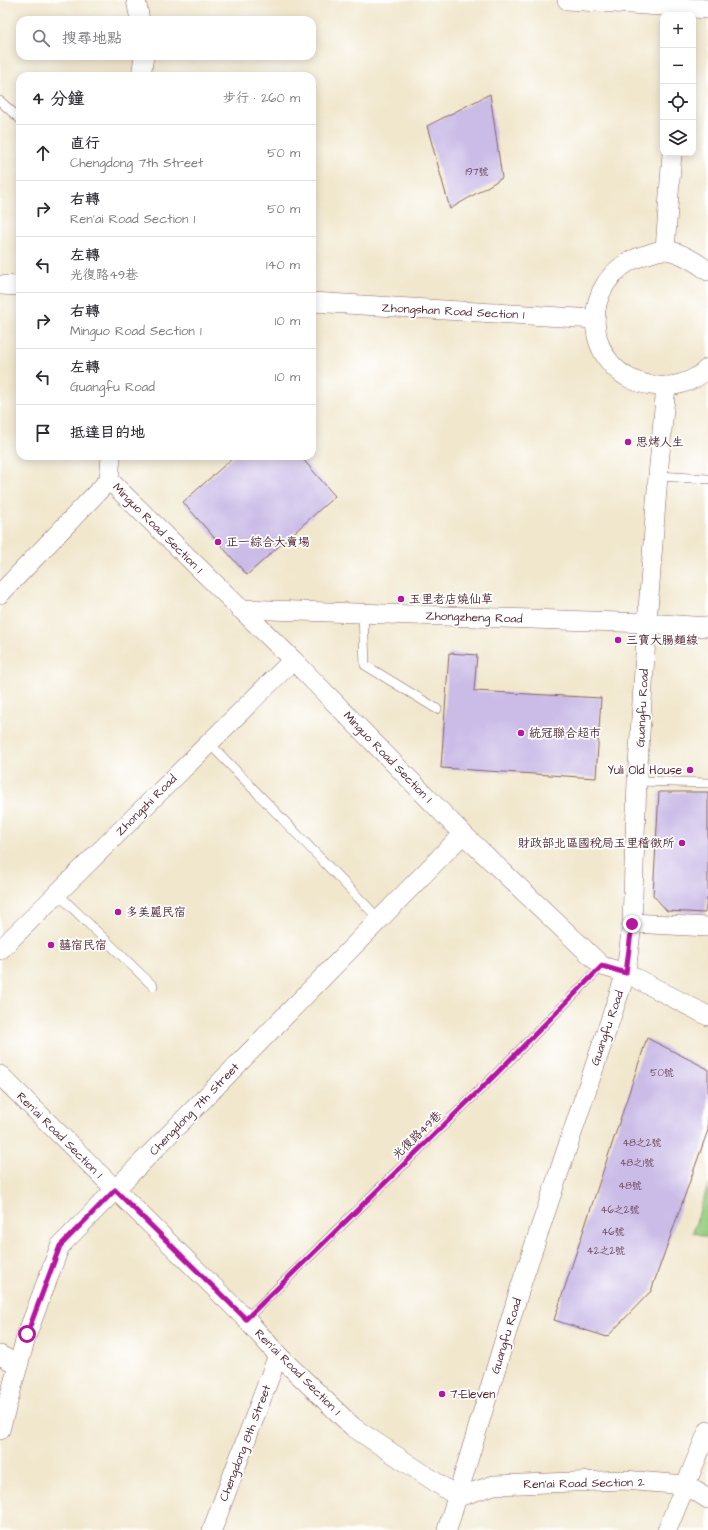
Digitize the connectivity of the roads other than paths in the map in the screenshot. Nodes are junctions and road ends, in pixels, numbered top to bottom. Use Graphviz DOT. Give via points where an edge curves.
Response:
graph roads {
  1 [pos="136,0"];
  2 [pos="567,0"];
  3 [pos="601,1"];
  4 [pos="682,7"];
  5 [pos="708,9"];
  6 [pos="139,16"];
  7 [pos="143,60"];
  8 [pos="142,72"];
  9 [pos="0,101"];
  10 [pos="16,115"];
  11 [pos="672,156"];
  12 [pos="665,250"];
  13 [pos="708,271"];
  14 [pos="0,285"];
  15 [pos="16,286"];
  16 [pos="316,302"];
  17 [pos="595,319"];
  18 [pos="708,368"];
  19 [pos="666,386"];
  20 [pos="111,460"];
  21 [pos="658,476"];
  22 [pos="708,479"];
  23 [pos="109,480"];
  24 [pos="0,594"];
  25 [pos="240,609"];
  26 [pos="363,613"];
  27 [pos="647,623"];
  28 [pos="708,627"];
  29 [pos="293,660"];
  30 [pos="437,708"];
  31 [pos="209,743"];
  32 [pos="637,781"];
  33 [pos="708,783"];
  34 [pos="463,834"];
  35 [pos="57,894"];
  36 [pos="379,920"];
  37 [pos="632,924"];
  38 [pos="708,927"];
  39 [pos="0,950"];
  40 [pos="602,966"];
  41 [pos="626,973"];
  42 [pos="153,986"];
  43 [pos="708,1016"];
  44 [pos="0,1075"];
  45 [pos="115,1190"];
  46 [pos="246,1319"];
  47 [pos="0,1355"];
  48 [pos="278,1355"];
  49 [pos="18,1366"];
  50 [pos="0,1430"];
  51 [pos="708,1431"];
  52 [pos="686,1485"];
  53 [pos="458,1496"];
  54 [pos="708,1499"];
  55 [pos="212,1530"];
  56 [pos="447,1530"];
  57 [pos="667,1530"];
  1 -- 6 [label="street"];
  2 -- 3 [label="street"];
  3 -- 4 [label="street"];
  4 -- 5 [label="street"];
  7 -- 8 [label="street"];
  9 -- 10 [label="lane"];
  11 -- 12 [label="street"];
  12 -- 13 [label="street" via="695,261"];
  12 -- 17 [label="street" via="631,260 612,273 600,292"];
  14 -- 15 [label="street"];
  16 -- 17 [label="street, Zhongshan Road Section 1"];
  17 -- 19 [label="street" via="596,337 605,357 620,373 639,383"];
  18 -- 19 [label="street" via="682,384"];
  19 -- 21 [label="street, Guangfu Road"];
  20 -- 23 [label="street, Minguo Road Section 1"];
  21 -- 22 [label="lane"];
  21 -- 27 [label="street, Guangfu Road"];
  23 -- 24 [label="street"];
  23 -- 25 [label="street, Minguo Road Section 1"];
  25 -- 26 [label="street, Zhongzheng Road"];
  25 -- 29 [label="street, Minguo Road Section 1"];
  26 -- 27 [label="street, Zhongzheng Road"];
  26 -- 30 [label="lane" via="365,665"];
  27 -- 28 [label="street, Zhongzheng Road"];
  27 -- 32 [label="street, Guangfu Road"];
  29 -- 31 [label="street, Zhongzhi Road"];
  29 -- 34 [label="street, Minguo Road Section 1"];
  31 -- 35 [label="street, Zhongzhi Road"];
  31 -- 36 [label="lane"];
  32 -- 33 [label="lane"];
  32 -- 37 [label="street, Guangfu Road"];
  34 -- 36 [label="street, Chengdong 7th Street"];
  34 -- 40 [label="street, Minguo Road Section 1"];
  35 -- 39 [label="street, Zhongzhi Road"];
  35 -- 42 [label="lane"];
  36 -- 45 [label="street, Chengdong 7th Street"];
  37 -- 38 [label="street"];
  37 -- 41 [label="street, Guangfu Road"];
  40 -- 41 [label="street, Minguo Road Section 1"];
  40 -- 46 [label="lane, 光復路49巷" via="494,1076"];
  41 -- 43 [label="street, Minguo Road Section 1"];
  41 -- 53 [label="street, Guangfu Road" via="521,1285"];
  44 -- 45 [label="street, Ren'ai Road Section 1"];
  45 -- 46 [label="street, Ren'ai Road Section 1"];
  45 -- 49 [label="street, Chengdong 7th Street" via="60,1246 27,1334"];
  46 -- 48 [label="street, Ren'ai Road Section 1"];
  47 -- 49 [label="street"];
  48 -- 53 [label="street, Ren'ai Road Section 1" via="353,1427"];
  48 -- 55 [label="street, Chengdong 8th Street"];
  49 -- 50 [label="street, Chengdong 7th Street"];
  51 -- 52 [label="street"];
  52 -- 53 [label="street, Ren'ai Road Section 2" via="624,1480 494,1485"];
  52 -- 54 [label="street, Ren'ai Road Section 2"];
  52 -- 57 [label="street"];
  53 -- 56 [label="street, Guangfu Road"];
}
